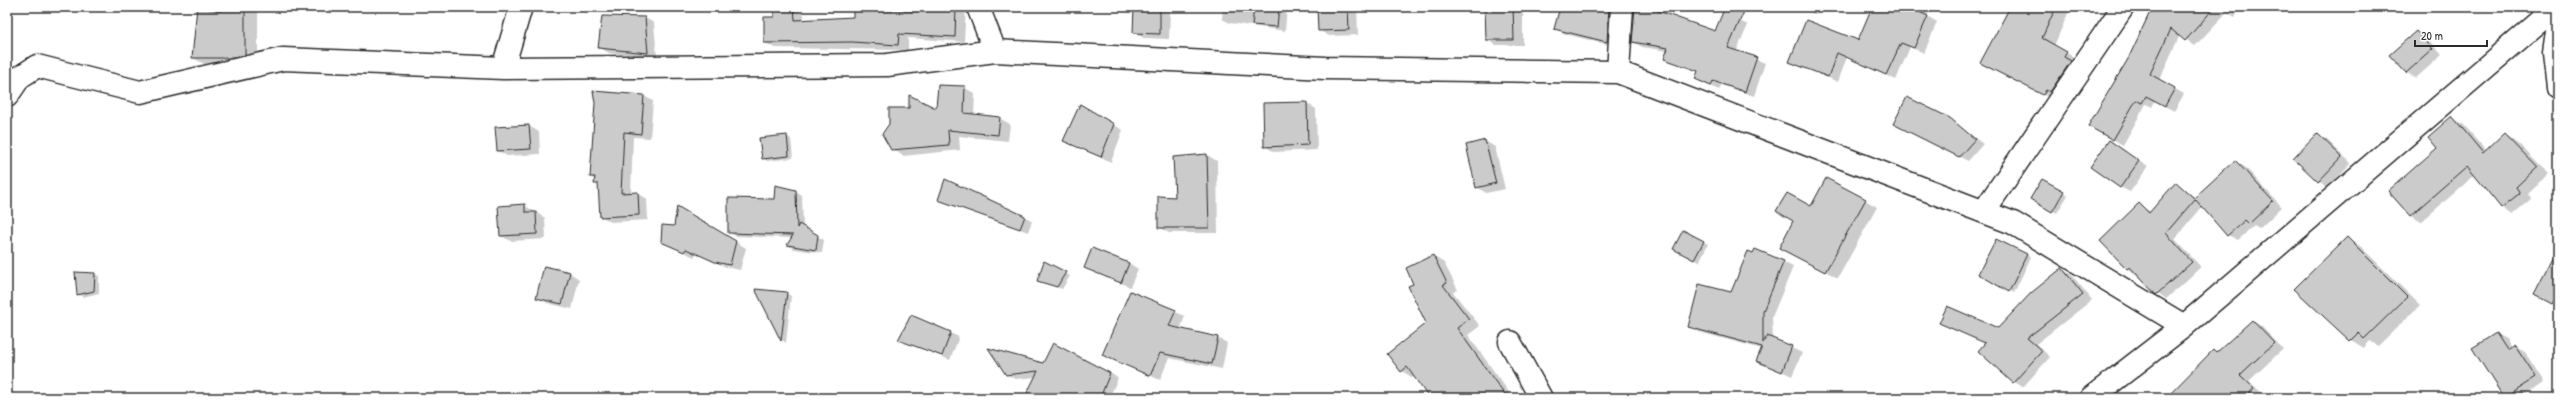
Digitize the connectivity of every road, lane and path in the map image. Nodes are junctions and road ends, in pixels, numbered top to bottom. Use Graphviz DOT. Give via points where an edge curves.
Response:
graph roads {
  1 [pos="521,7"];
  2 [pos="978,7"];
  3 [pos="1622,7"];
  4 [pos="2124,7"];
  5 [pos="2556,7"];
  6 [pos="2558,25"];
  7 [pos="995,51"];
  8 [pos="503,68"];
  9 [pos="1618,72"];
  10 [pos="2558,88"];
  11 [pos="7,96"];
  12 [pos="1984,211"];
  13 [pos="2184,326"];
  14 [pos="1510,342"];
  15 [pos="1541,398"];
  16 [pos="2091,398"];
  1 -- 8 [label="street"];
  2 -- 7 [label="street"];
  3 -- 9 [label="street"];
  4 -- 12 [label="street"];
  5 -- 13 [label="street"];
  6 -- 10 [label="street" via="2554,53"];
  7 -- 8 [label="street" via="888,65"];
  7 -- 9 [label="street" via="1325,68"];
  8 -- 11 [label="street" via="283,60 140,92 37,66 20,77"];
  9 -- 12 [label="street"];
  12 -- 13 [label="street" via="2013,223"];
  13 -- 16 [label="street"];
  14 -- 15 [label="street"];
}
